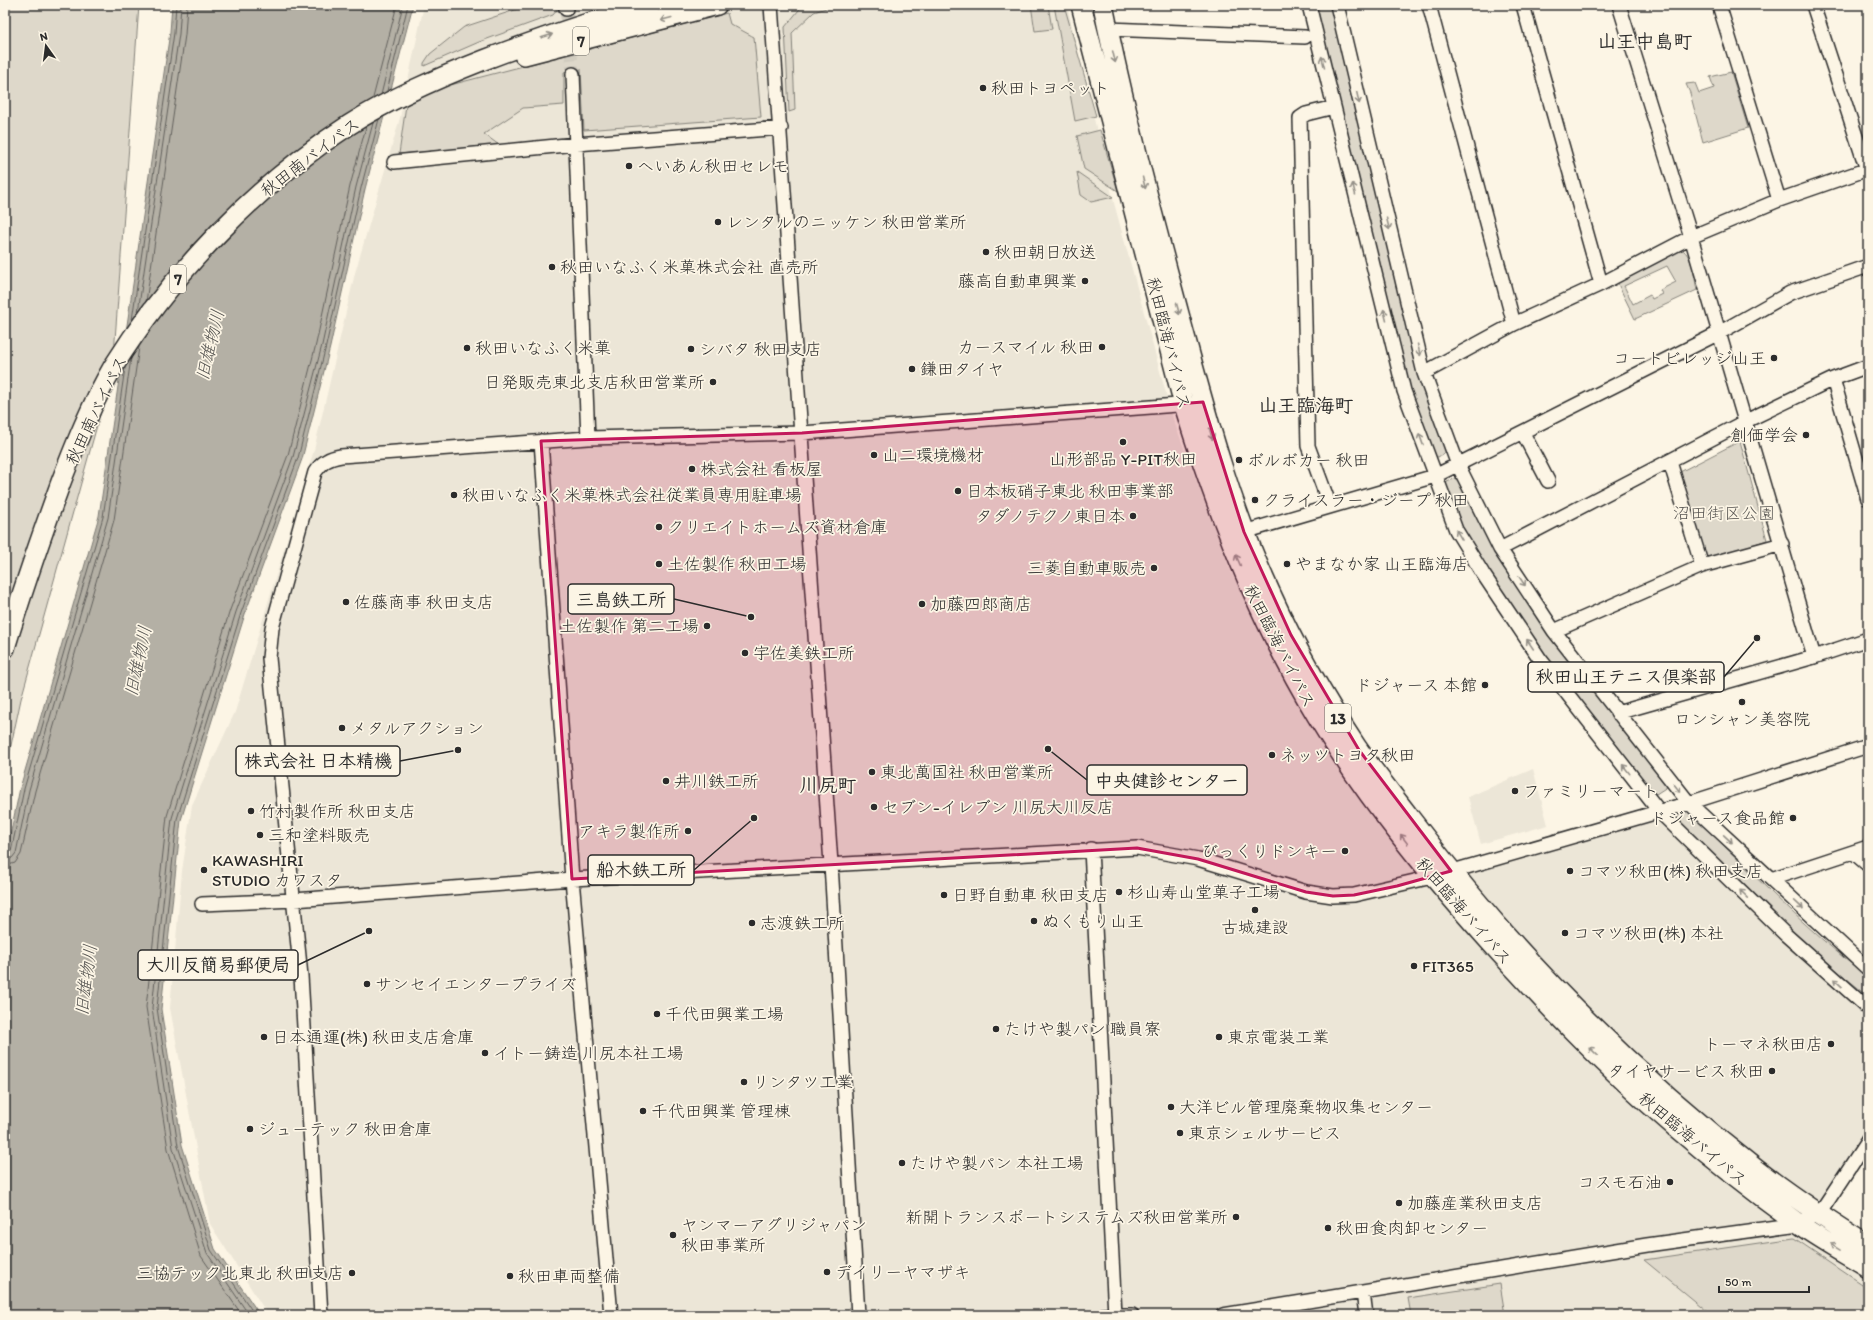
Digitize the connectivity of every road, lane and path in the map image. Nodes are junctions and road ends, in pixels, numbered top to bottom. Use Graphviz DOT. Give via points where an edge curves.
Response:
graph roads {
  1 [pos="650,5"];
  2 [pos="717,5"];
  3 [pos="771,5"];
  4 [pos="1081,5"];
  5 [pos="1103,5"];
  6 [pos="1309,5"];
  7 [pos="1337,5"];
  8 [pos="1429,5"];
  9 [pos="1523,5"];
  10 [pos="1619,5"];
  11 [pos="1719,5"];
  12 [pos="1813,5"];
  13 [pos="1108,29"];
  14 [pos="1305,37"];
  15 [pos="573,74"];
  16 [pos="445,75"];
  17 [pos="1334,107"];
  18 [pos="781,128"];
  19 [pos="576,144"];
  20 [pos="394,162"];
  21 [pos="1867,169"];
  22 [pos="1780,200"];
  23 [pos="1691,237"];
  24 [pos="1868,266"];
  25 [pos="1601,284"];
  26 [pos="1514,324"];
  27 [pos="1719,333"];
  28 [pos="1868,366"];
  29 [pos="1424,373"];
  30 [pos="1832,379"];
  31 [pos="1203,402"];
  32 [pos="1184,405"];
  33 [pos="1744,422"];
  34 [pos="802,433"];
  35 [pos="1523,433"];
  36 [pos="588,438"];
  37 [pos="541,441"];
  38 [pos="1670,462"];
  39 [pos="1458,465"];
  40 [pos="1434,476"];
  41 [pos="1548,481"];
  42 [pos="1868,499"];
  43 [pos="1330,506"];
  44 [pos="1244,532"];
  45 [pos="1782,544"];
  46 [pos="1500,549"];
  47 [pos="1702,566"];
  48 [pos="1554,631"];
  49 [pos="1868,640"];
  50 [pos="5,648"];
  51 [pos="1814,657"];
  52 [pos="1617,714"];
  53 [pos="1868,746"];
  54 [pos="1689,803"];
  55 [pos="1659,811"];
  56 [pos="1868,847"];
  57 [pos="1091,849"];
  58 [pos="1853,852"];
  59 [pos="831,864"];
  60 [pos="1868,864"];
  61 [pos="1451,871"];
  62 [pos="1432,877"];
  63 [pos="572,879"];
  64 [pos="1771,879"];
  65 [pos="294,900"];
  66 [pos="202,904"];
  67 [pos="1868,969"];
  68 [pos="1868,1008"];
  69 [pos="1868,1140"];
  70 [pos="1819,1214"];
  71 [pos="1798,1224"];
  72 [pos="1868,1246"];
  73 [pos="1868,1267"];
  74 [pos="1363,1292"];
  75 [pos="321,1315"];
  76 [pos="611,1315"];
  77 [pos="858,1315"];
  78 [pos="1104,1315"];
  79 [pos="1115,1315"];
  80 [pos="1132,1315"];
  81 [pos="1224,1315"];
  82 [pos="1366,1315"];
  16 -- 1 [label="highway, 秋田南バイパス / 7, one-way" via="540,38"];
  2 -- 16 [label="highway, 秋田南バイパス / 7, one-way"];
  3 -- 18 [label="street"];
  4 -- 32 [label="highway, 秋田臨海バイパス / 13"];
  5 -- 13 [label="highway, 秋田臨海バイパス / 13"];
  17 -- 6 [label="street, one-way"];
  7 -- 29 [label="street, one-way"];
  8 -- 26 [label="street"];
  9 -- 25 [label="street"];
  10 -- 23 [label="street"];
  11 -- 22 [label="street"];
  12 -- 21 [label="street"];
  13 -- 14 [label="street"];
  13 -- 31 [label="highway, 秋田臨海バイパス / 13, one-way" via="1145,186"];
  15 -- 19 [label="street"];
  16 -- 50 [label="highway, 秋田南バイパス / 7" via="349,125 276,179 213,239 165,294 113,368 78,438 34,554"];
  40 -- 17 [label="street, one-way" via="1404,391"];
  17 -- 43 [label="street" via="1300,118 1308,446"];
  18 -- 19 [label="street"];
  18 -- 34 [label="street"];
  19 -- 20 [label="street"];
  19 -- 36 [label="street"];
  21 -- 22 [label="street"];
  22 -- 23 [label="street"];
  23 -- 25 [label="street"];
  23 -- 27 [label="street"];
  24 -- 27 [label="street" via="1790,293"];
  25 -- 26 [label="street"];
  26 -- 29 [label="street"];
  27 -- 33 [label="street"];
  27 -- 35 [label="street"];
  28 -- 30 [label="street"];
  29 -- 39 [label="street"];
  30 -- 33 [label="street"];
  30 -- 42 [label="street"];
  31 -- 32 [label="street"];
  31 -- 44 [label="highway, 秋田臨海バイパス / 13, one-way" via="1216,450"];
  32 -- 34 [label="street"];
  62 -- 32 [label="highway, 秋田臨海バイパス / 13, one-way" via="1346,760 1317,717 1294,676 1235,555 1202,466"];
  33 -- 38 [label="street"];
  33 -- 45 [label="street"];
  34 -- 36 [label="street"];
  34 -- 59 [label="street"];
  35 -- 39 [label="street"];
  35 -- 41 [label="street"];
  36 -- 37 [label="street"];
  37 -- 63 [label="street"];
  37 -- 65 [label="street" via="341,456 321,463 315,472 276,611 269,658"];
  38 -- 46 [label="street"];
  38 -- 47 [label="street"];
  39 -- 40 [label="street"];
  39 -- 46 [label="street"];
  40 -- 43 [label="street"];
  55 -- 40 [label="street, one-way" via="1540,659 1456,530"];
  43 -- 44 [label="street"];
  44 -- 61 [label="highway, 秋田臨海バイパス / 13" via="1285,622 1333,710 1359,750"];
  45 -- 47 [label="street"];
  45 -- 51 [label="street"];
  46 -- 48 [label="street, one-way"];
  47 -- 48 [label="street"];
  48 -- 52 [label="street"];
  49 -- 51 [label="street"];
  51 -- 52 [label="street"];
  52 -- 54 [label="street, one-way"];
  53 -- 54 [label="street"];
  54 -- 55 [label="street"];
  54 -- 64 [label="street, one-way"];
  55 -- 61 [label="street"];
  68 -- 55 [label="street, one-way" via="1786,935"];
  56 -- 58 [label="street"];
  57 -- 59 [label="street"];
  57 -- 62 [label="street" via="1137,848 1172,853 1306,892 1333,896 1354,895"];
  57 -- 79 [label="street"];
  58 -- 60 [label="street"];
  58 -- 64 [label="street"];
  59 -- 63 [label="street"];
  59 -- 77 [label="street"];
  61 -- 62 [label="street"];
  61 -- 70 [label="highway, 秋田臨海バイパス / 13" via="1585,1020 1636,1068 1756,1170"];
  71 -- 62 [label="highway, 秋田臨海バイパス / 13, one-way" via="1711,1156 1608,1066"];
  63 -- 65 [label="street"];
  63 -- 76 [label="street"];
  64 -- 67 [label="street, one-way"];
  65 -- 66 [label="street"];
  65 -- 75 [label="street" via="301,976"];
  69 -- 70 [label="street"];
  70 -- 71 [label="street"];
  70 -- 72 [label="highway, 秋田臨海バイパス / 13"];
  73 -- 71 [label="highway, 秋田臨海バイパス / 13, one-way"];
  71 -- 74 [label="street" via="1646,1245"];
  74 -- 81 [label="street"];
  74 -- 82 [label="street"];
  78 -- 79 [label="street"];
  79 -- 80 [label="street"];
}
